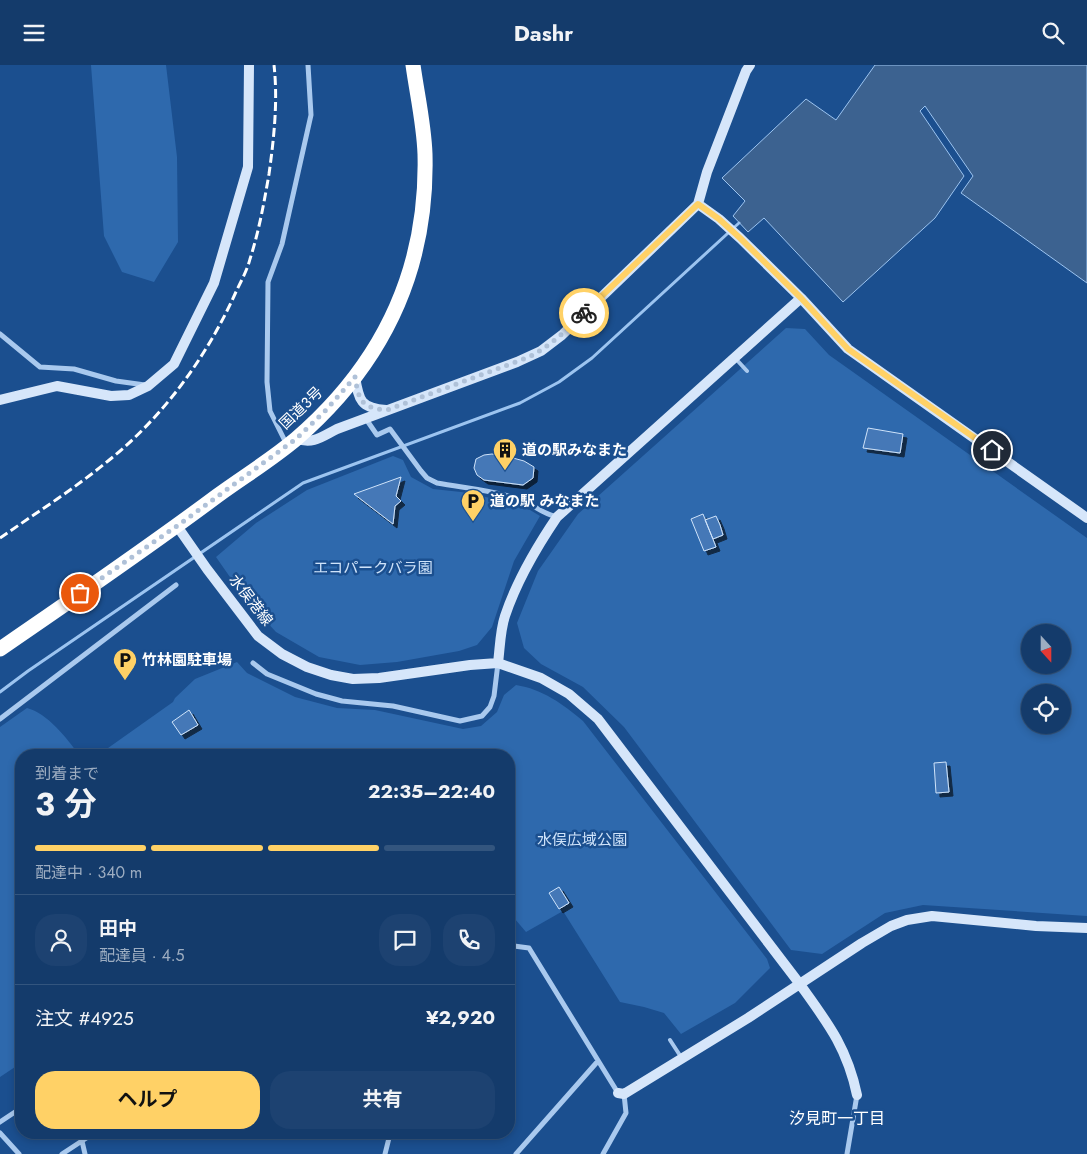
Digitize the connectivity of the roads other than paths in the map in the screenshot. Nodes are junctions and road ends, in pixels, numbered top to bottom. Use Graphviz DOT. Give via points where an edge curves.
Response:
graph roads {
  1 [pos="250,65"];
  2 [pos="308,65"];
  3 [pos="413,65"];
  4 [pos="750,65"];
  5 [pos="698,204"];
  6 [pos="801,298"];
  7 [pos="0,333"];
  8 [pos="735,358"];
  9 [pos="747,371"];
  10 [pos="355,377"];
  11 [pos="148,386"];
  12 [pos="0,400"];
  13 [pos="387,410"];
  14 [pos="366,419"];
  15 [pos="292,442"];
  16 [pos="557,517"];
  17 [pos="1087,518"];
  18 [pos="181,532"];
  19 [pos="176,585"];
  20 [pos="0,649"];
  21 [pos="253,663"];
  22 [pos="498,663"];
  23 [pos="0,719"];
  24 [pos="1087,928"];
  25 [pos="515,946"];
  26 [pos="800,983"];
  27 [pos="670,1040"];
  28 [pos="682,1059"];
  29 [pos="598,1061"];
  30 [pos="621,1093"];
  31 [pos="857,1095"];
  32 [pos="15,1112"];
  33 [pos="0,1122"];
  34 [pos="0,1133"];
  35 [pos="85,1139"];
  36 [pos="389,1139"];
  37 [pos="82,1141"];
  38 [pos="19,1154"];
  39 [pos="62,1154"];
  40 [pos="86,1154"];
  41 [pos="385,1154"];
  42 [pos="516,1154"];
  43 [pos="603,1154"];
  44 [pos="847,1154"];
  1 -- 11 [label="street" via="248,167 214,283 174,364"];
  2 -- 15 [label="street" via="311,115 282,244 268,282 267,382 270,411"];
  3 -- 10 [label="highway, 国道3号" via="425,152 425,192 420,231 397,307 379,343"];
  4 -- 5 [label="street" via="707,172"];
  5 -- 6 [label="street" via="740,238"];
  5 -- 13 [label="street" via="562,335 541,351"];
  6 -- 8 [label="street"];
  6 -- 17 [label="street" via="848,349"];
  7 -- 11 [label="street" via="40,367 74,369"];
  8 -- 9 [label="lane"];
  8 -- 16 [label="street"];
  10 -- 13 [label="street" via="363,404"];
  10 -- 15 [label="highway, 国道3号"];
  11 -- 12 [label="street" via="129,395 111,396 57,386"];
  13 -- 14 [label="street"];
  14 -- 15 [label="street" via="316,440"];
  14 -- 16 [label="street" via="376,435 390,429 427,478 437,483 518,498 543,514"];
  15 -- 18 [label="highway, 国道3号"];
  16 -- 22 [label="street" via="535,549 504,618"];
  18 -- 20 [label="highway, 国道3号"];
  18 -- 22 [label="street, 水俣港線" via="258,636 306,667 353,679"];
  19 -- 23 [label="street"];
  21 -- 22 [label="street" via="267,674 316,694 342,701 394,705 460,721 482,716 490,707"];
  22 -- 26 [label="street" via="541,678 570,693 598,719"];
  24 -- 26 [label="street" via="932,916 907,920 862,943"];
  25 -- 29 [label="street" via="530,948"];
  26 -- 28 [label="street"];
  26 -- 31 [label="street" via="846,1054"];
  27 -- 28 [label="lane"];
  28 -- 30 [label="street"];
  29 -- 30 [label="street"];
  29 -- 42 [label="street"];
  30 -- 43 [label="street" via="626,1113"];
  31 -- 44 [label="street"];
  32 -- 33 [label="street"];
  34 -- 38 [label="street"];
  35 -- 37 [label="street"];
  36 -- 41 [label="street"];
  37 -- 39 [label="street"];
  37 -- 40 [label="street"];
}
